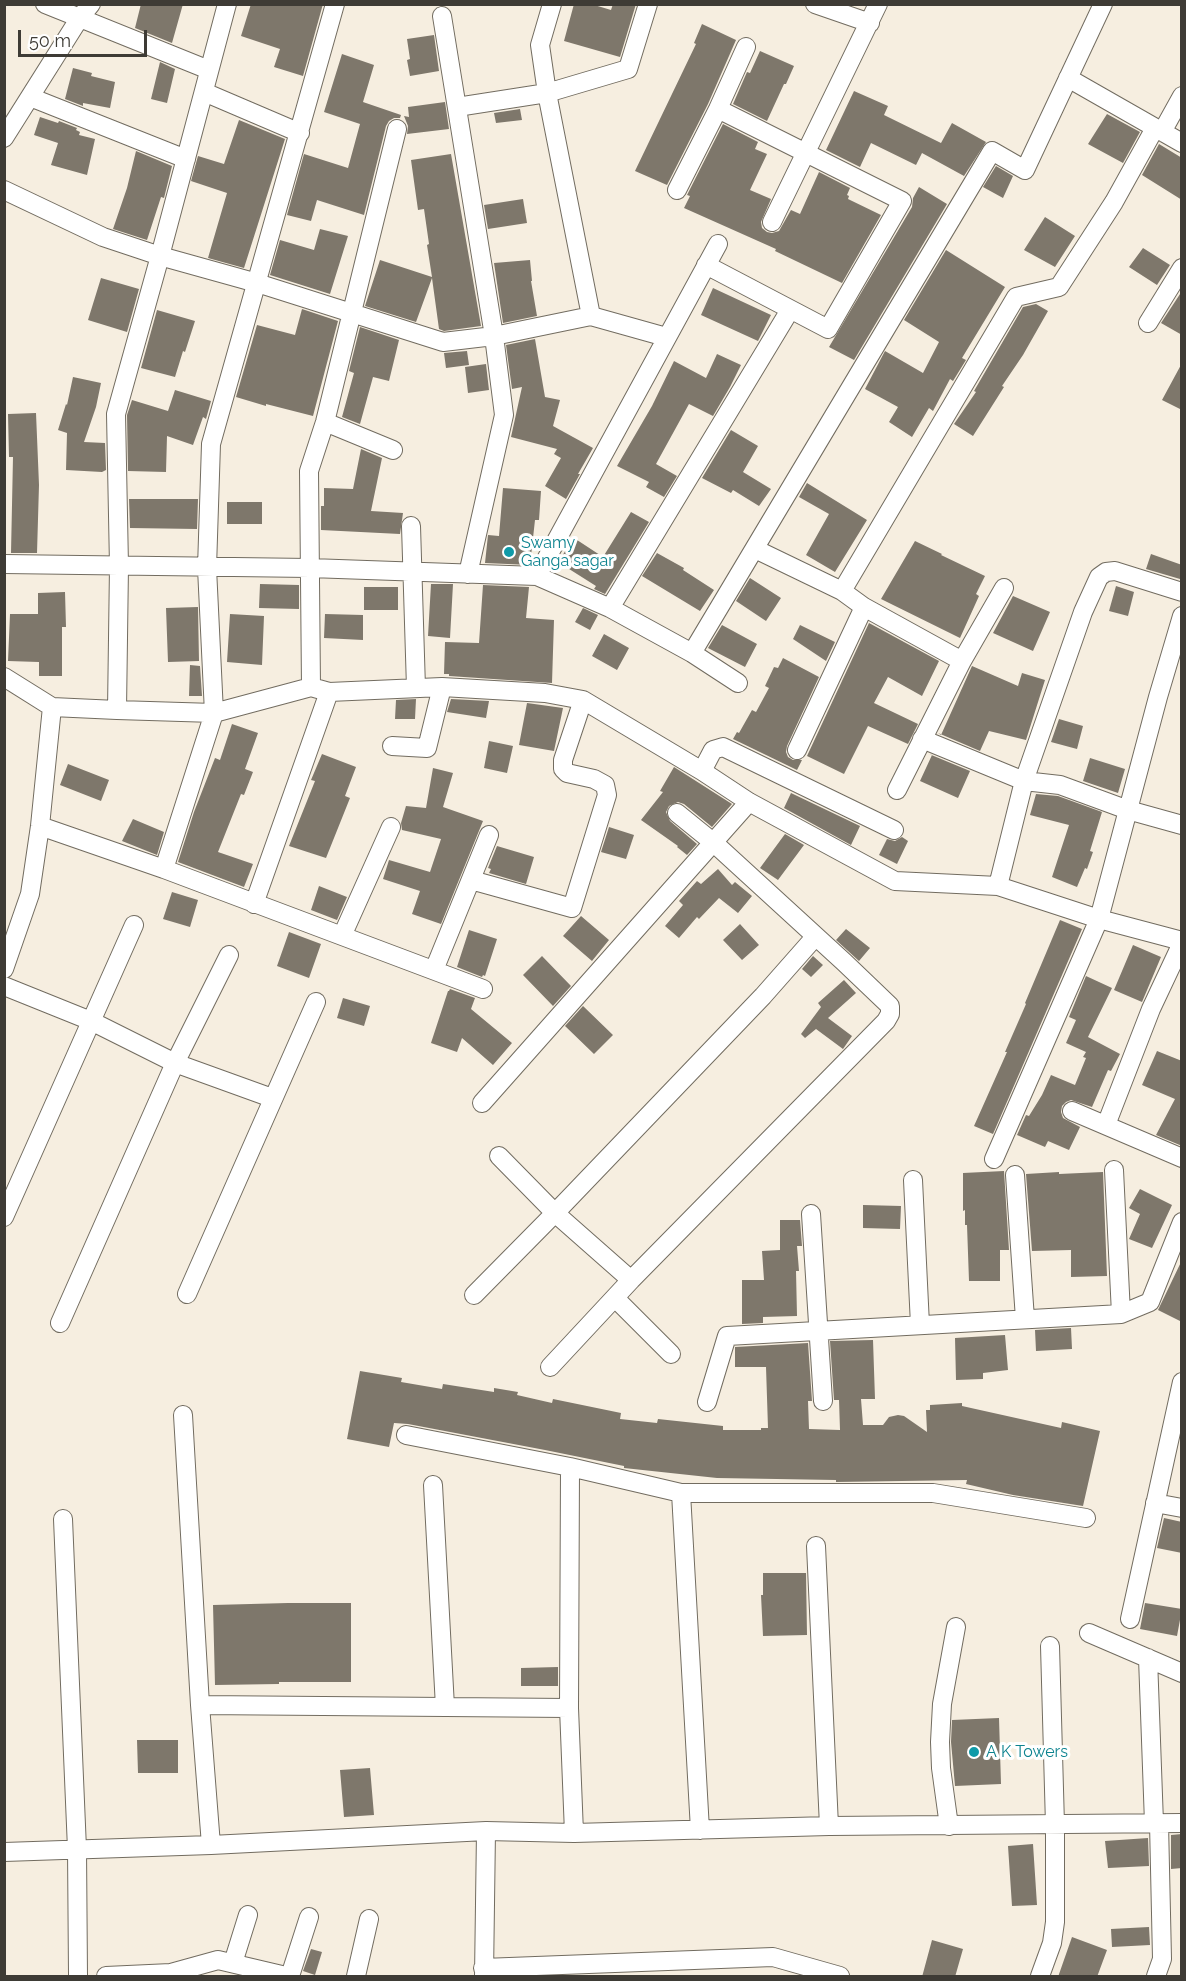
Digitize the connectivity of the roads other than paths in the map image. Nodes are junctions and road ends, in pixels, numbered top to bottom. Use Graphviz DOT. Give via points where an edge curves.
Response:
graph roads {
  1 [pos="45,4"];
  2 [pos="91,4"];
  3 [pos="227,4"];
  4 [pos="335,4"];
  5 [pos="552,4"];
  6 [pos="648,4"];
  7 [pos="815,4"];
  8 [pos="878,4"];
  9 [pos="1103,4"];
  10 [pos="442,16"];
  11 [pos="79,19"];
  12 [pos="870,23"];
  13 [pos="746,47"];
  14 [pos="209,70"];
  15 [pos="1068,78"];
  16 [pos="204,92"];
  17 [pos="547,93"];
  18 [pos="1182,96"];
  19 [pos="30,97"];
  20 [pos="457,107"];
  21 [pos="718,109"];
  22 [pos="397,129"];
  23 [pos="1158,130"];
  24 [pos="300,133"];
  25 [pos="4,138"];
  26 [pos="1182,143"];
  27 [pos="805,153"];
  28 [pos="186,159"];
  29 [pos="4,190"];
  30 [pos="677,190"];
  31 [pos="772,222"];
  32 [pos="718,244"];
  33 [pos="160,256"];
  34 [pos="706,265"];
  35 [pos="1182,268"];
  36 [pos="257,283"];
  37 [pos="790,310"];
  38 [pos="352,314"];
  39 [pos="591,316"];
  40 [pos="1148,323"];
  41 [pos="494,336"];
  42 [pos="666,337"];
  43 [pos="325,422"];
  44 [pos="393,450"];
  45 [pos="411,526"];
  46 [pos="756,549"];
  47 [pos="4,564"];
  48 [pos="119,566"];
  49 [pos="207,568"];
  50 [pos="310,568"];
  51 [pos="413,572"];
  52 [pos="468,574"];
  53 [pos="537,576"];
  54 [pos="1004,588"];
  55 [pos="842,591"];
  56 [pos="1182,592"];
  57 [pos="864,607"];
  58 [pos="610,608"];
  59 [pos="1182,616"];
  60 [pos="692,654"];
  61 [pos="962,661"];
  62 [pos="4,677"];
  63 [pos="738,684"];
  64 [pos="310,687"];
  65 [pos="442,687"];
  66 [pos="416,688"];
  67 [pos="329,692"];
  68 [pos="583,700"];
  69 [pos="52,707"];
  70 [pos="117,710"];
  71 [pos="214,713"];
  72 [pos="922,740"];
  73 [pos="392,746"];
  74 [pos="797,750"];
  75 [pos="702,771"];
  76 [pos="1024,781"];
  77 [pos="897,790"];
  78 [pos="749,802"];
  79 [pos="1128,810"];
  80 [pos="677,813"];
  81 [pos="1182,825"];
  82 [pos="40,826"];
  83 [pos="391,827"];
  84 [pos="894,830"];
  85 [pos="489,835"];
  86 [pos="714,843"];
  87 [pos="164,869"];
  88 [pos="471,880"];
  89 [pos="998,886"];
  90 [pos="254,904"];
  91 [pos="1099,919"];
  92 [pos="134,925"];
  93 [pos="342,936"];
  94 [pos="815,937"];
  95 [pos="1182,942"];
  96 [pos="229,955"];
  97 [pos="4,969"];
  98 [pos="434,970"];
  99 [pos="4,986"];
  100 [pos="483,989"];
  101 [pos="316,1002"];
  102 [pos="91,1021"];
  103 [pos="176,1063"];
  104 [pos="272,1098"];
  105 [pos="482,1103"];
  106 [pos="1072,1111"];
  107 [pos="1106,1125"];
  108 [pos="499,1156"];
  109 [pos="1182,1158"];
  110 [pos="994,1159"];
  111 [pos="1114,1170"];
  112 [pos="1015,1175"];
  113 [pos="913,1180"];
  114 [pos="555,1212"];
  115 [pos="811,1214"];
  116 [pos="4,1216"];
  117 [pos="1182,1222"];
  118 [pos="631,1281"];
  119 [pos="187,1294"];
  120 [pos="474,1295"];
  121 [pos="615,1298"];
  122 [pos="1121,1314"];
  123 [pos="1024,1319"];
  124 [pos="60,1323"];
  125 [pos="920,1325"];
  126 [pos="818,1329"];
  127 [pos="671,1354"];
  128 [pos="550,1367"];
  129 [pos="1182,1382"];
  130 [pos="823,1401"];
  131 [pos="707,1402"];
  132 [pos="183,1415"];
  133 [pos="406,1435"];
  134 [pos="570,1467"];
  135 [pos="433,1485"];
  136 [pos="681,1493"];
  137 [pos="1155,1503"];
  138 [pos="1182,1508"];
  139 [pos="1086,1518"];
  140 [pos="63,1520"];
  141 [pos="816,1546"];
  142 [pos="1130,1619"];
  143 [pos="956,1627"];
  144 [pos="1089,1633"];
  145 [pos="1050,1646"];
  146 [pos="1148,1659"];
  147 [pos="1182,1673"];
  148 [pos="200,1705"];
  149 [pos="445,1707"];
  150 [pos="569,1708"];
  151 [pos="1156,1823"];
  152 [pos="1182,1823"];
  153 [pos="1055,1825"];
  154 [pos="830,1826"];
  155 [pos="949,1826"];
  156 [pos="700,1830"];
  157 [pos="486,1831"];
  158 [pos="574,1833"];
  159 [pos="210,1845"];
  160 [pos="77,1850"];
  161 [pos="4,1852"];
  162 [pos="248,1915"];
  163 [pos="309,1917"];
  164 [pos="369,1919"];
  165 [pos="233,1963"];
  166 [pos="710,1968"];
  167 [pos="484,1972"];
  168 [pos="78,1977"];
  169 [pos="106,1977"];
  170 [pos="288,1977"];
  171 [pos="356,1977"];
  172 [pos="840,1977"];
  173 [pos="1040,1977"];
  174 [pos="1156,1977"];
  1 -- 11 [label="street"];
  2 -- 11 [label="street"];
  3 -- 14 [label="street"];
  4 -- 24 [label="street"];
  5 -- 17 [label="street" via="540,45"];
  6 -- 17 [label="street" via="628,69"];
  7 -- 12 [label="street"];
  8 -- 12 [label="street"];
  9 -- 15 [label="street"];
  10 -- 20 [label="street"];
  11 -- 14 [label="street"];
  11 -- 19 [label="street"];
  12 -- 27 [label="street"];
  13 -- 21 [label="street"];
  14 -- 16 [label="street"];
  15 -- 23 [label="street"];
  15 -- 46 [label="street" via="1024,170 992,151"];
  16 -- 24 [label="street"];
  16 -- 28 [label="street"];
  17 -- 20 [label="street"];
  17 -- 39 [label="street"];
  18 -- 23 [label="street"];
  19 -- 25 [label="street"];
  19 -- 28 [label="street"];
  20 -- 41 [label="street"];
  21 -- 27 [label="street"];
  21 -- 30 [label="street"];
  22 -- 38 [label="street"];
  23 -- 26 [label="street"];
  23 -- 55 [label="street" via="1059,287 1016,297"];
  24 -- 36 [label="street"];
  27 -- 31 [label="street"];
  27 -- 37 [label="street" via="902,201 828,329"];
  28 -- 33 [label="street"];
  29 -- 33 [label="street" via="103,237"];
  32 -- 34 [label="street"];
  33 -- 36 [label="street"];
  33 -- 48 [label="street" via="116,414"];
  34 -- 37 [label="street"];
  34 -- 42 [label="street"];
  35 -- 40 [label="street"];
  36 -- 38 [label="street"];
  36 -- 49 [label="street" via="210,444"];
  37 -- 58 [label="street"];
  38 -- 41 [label="street" via="443,342"];
  38 -- 43 [label="street"];
  39 -- 41 [label="street"];
  39 -- 42 [label="street"];
  41 -- 52 [label="street" via="504,415"];
  42 -- 53 [label="street"];
  43 -- 44 [label="street"];
  43 -- 50 [label="street" via="309,471"];
  45 -- 51 [label="street"];
  46 -- 55 [label="street"];
  46 -- 60 [label="street"];
  47 -- 48 [label="street"];
  48 -- 49 [label="street"];
  48 -- 70 [label="street"];
  49 -- 50 [label="street"];
  49 -- 71 [label="street"];
  50 -- 51 [label="street"];
  50 -- 64 [label="street"];
  51 -- 52 [label="street"];
  51 -- 66 [label="street"];
  52 -- 53 [label="street"];
  53 -- 58 [label="street"];
  54 -- 61 [label="street"];
  55 -- 57 [label="street"];
  56 -- 76 [label="street" via="1115,571 1099,577"];
  57 -- 61 [label="street"];
  57 -- 74 [label="street"];
  58 -- 60 [label="street"];
  59 -- 79 [label="street"];
  60 -- 63 [label="street"];
  61 -- 72 [label="street"];
  62 -- 69 [label="street"];
  64 -- 67 [label="street"];
  64 -- 71 [label="street"];
  65 -- 66 [label="street"];
  65 -- 68 [label="street" via="545,693"];
  65 -- 73 [label="street" via="427,748"];
  66 -- 67 [label="street"];
  67 -- 90 [label="street"];
  68 -- 75 [label="street"];
  68 -- 88 [label="street" via="563,769 594,778 604,784 607,795 572,908"];
  69 -- 70 [label="street"];
  69 -- 82 [label="street"];
  70 -- 71 [label="street"];
  71 -- 87 [label="street"];
  72 -- 76 [label="street"];
  72 -- 77 [label="street"];
  75 -- 78 [label="street"];
  75 -- 84 [label="street" via="713,750 723,747"];
  76 -- 79 [label="street" via="1060,785"];
  76 -- 89 [label="street"];
  78 -- 86 [label="street"];
  78 -- 89 [label="street" via="895,881"];
  79 -- 81 [label="street"];
  79 -- 91 [label="street"];
  80 -- 86 [label="street"];
  82 -- 87 [label="street"];
  82 -- 97 [label="street" via="30,894"];
  83 -- 93 [label="street"];
  85 -- 88 [label="street"];
  86 -- 94 [label="street"];
  86 -- 105 [label="street"];
  87 -- 90 [label="street"];
  88 -- 98 [label="street"];
  89 -- 91 [label="street"];
  90 -- 93 [label="street"];
  91 -- 95 [label="street"];
  91 -- 110 [label="street"];
  92 -- 102 [label="street"];
  93 -- 98 [label="street"];
  94 -- 114 [label="street"];
  94 -- 118 [label="street" via="890,1006 890,1014"];
  95 -- 107 [label="street"];
  96 -- 103 [label="street"];
  98 -- 100 [label="street"];
  99 -- 102 [label="street"];
  101 -- 104 [label="street"];
  102 -- 103 [label="street"];
  102 -- 116 [label="street"];
  103 -- 104 [label="street"];
  103 -- 124 [label="street"];
  104 -- 119 [label="street"];
  106 -- 107 [label="street"];
  107 -- 109 [label="street"];
  108 -- 114 [label="street"];
  111 -- 122 [label="street"];
  112 -- 123 [label="street"];
  113 -- 125 [label="street"];
  114 -- 118 [label="street"];
  114 -- 120 [label="street"];
  115 -- 126 [label="street"];
  117 -- 122 [label="street" via="1150,1302"];
  118 -- 121 [label="street"];
  121 -- 127 [label="street"];
  121 -- 128 [label="street"];
  122 -- 123 [label="street"];
  123 -- 125 [label="street"];
  125 -- 126 [label="street"];
  126 -- 130 [label="street"];
  126 -- 131 [label="street" via="727,1336"];
  129 -- 137 [label="street"];
  132 -- 148 [label="street"];
  133 -- 134 [label="street"];
  134 -- 136 [label="street"];
  134 -- 150 [label="street"];
  135 -- 149 [label="street"];
  136 -- 139 [label="street" via="933,1493"];
  136 -- 156 [label="street"];
  137 -- 138 [label="street"];
  137 -- 142 [label="street"];
  140 -- 160 [label="street"];
  141 -- 154 [label="street"];
  143 -- 155 [label="street" via="942,1704 940,1742"];
  144 -- 146 [label="street"];
  145 -- 153 [label="street"];
  146 -- 147 [label="street"];
  146 -- 151 [label="street"];
  148 -- 149 [label="street"];
  148 -- 159 [label="street"];
  149 -- 150 [label="street"];
  150 -- 158 [label="street"];
  151 -- 152 [label="street"];
  151 -- 153 [label="street"];
  151 -- 174 [label="street" via="1162,1959"];
  153 -- 155 [label="street"];
  153 -- 173 [label="street" via="1055,1922"];
  154 -- 155 [label="street"];
  154 -- 156 [label="street"];
  156 -- 158 [label="street"];
  157 -- 158 [label="street"];
  157 -- 159 [label="street"];
  157 -- 167 [label="street"];
  159 -- 160 [label="street"];
  160 -- 161 [label="street"];
  160 -- 168 [label="street"];
  162 -- 165 [label="street"];
  163 -- 170 [label="street"];
  164 -- 171 [label="street"];
  165 -- 169 [label="street" via="218,1960 171,1973"];
  165 -- 170 [label="street"];
  166 -- 167 [label="street"];
  166 -- 172 [label="street" via="773,1957"];
}
